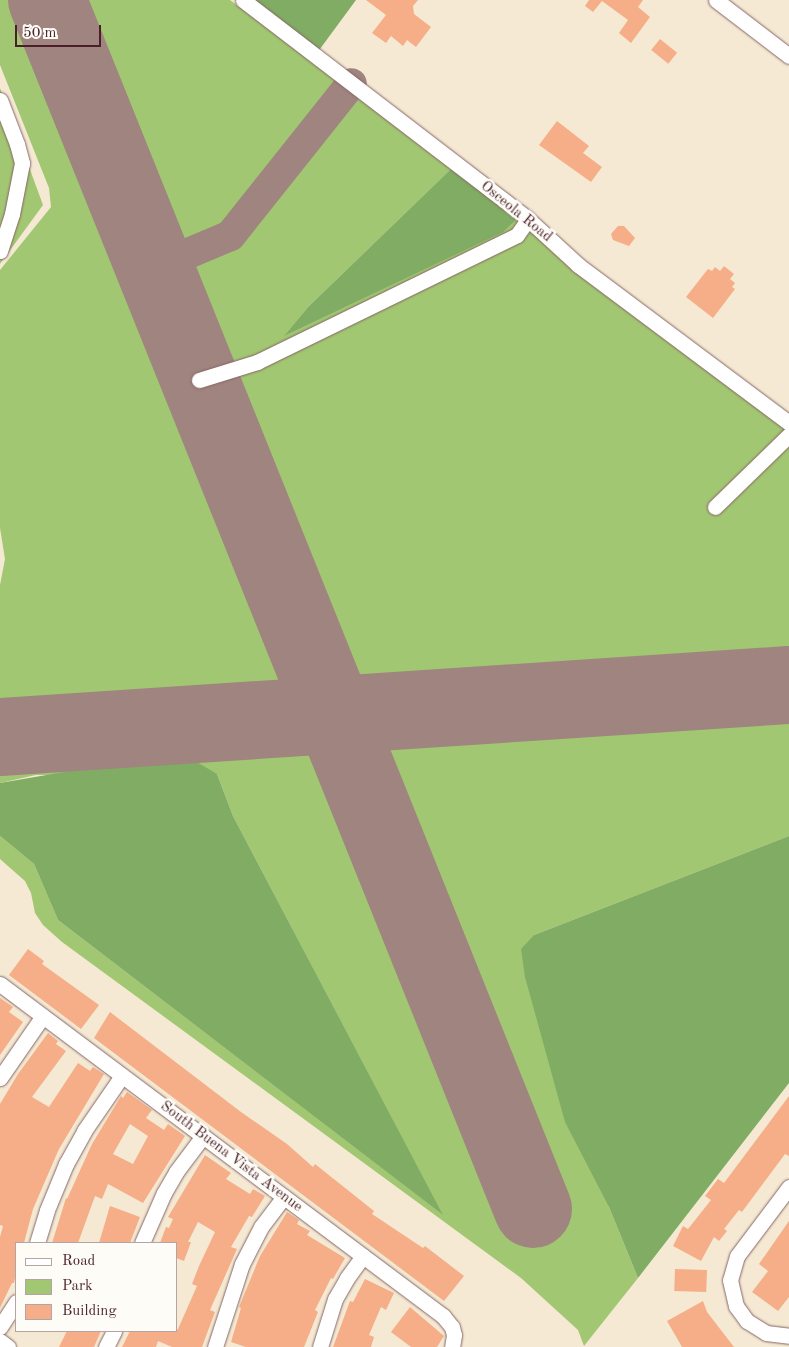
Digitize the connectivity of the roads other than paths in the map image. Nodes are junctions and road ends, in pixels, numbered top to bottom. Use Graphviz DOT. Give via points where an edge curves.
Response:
graph roads {
  1 [pos="243,0"];
  2 [pos="716,0"];
  3 [pos="789,56"];
  4 [pos="0,100"];
  5 [pos="528,219"];
  6 [pos="0,251"];
  7 [pos="199,380"];
  8 [pos="789,423"];
  9 [pos="789,435"];
  10 [pos="715,507"];
  11 [pos="0,984"];
  12 [pos="43,1016"];
  13 [pos="122,1076"];
  14 [pos="0,1078"];
  15 [pos="203,1136"];
  16 [pos="789,1188"];
  17 [pos="284,1197"];
  18 [pos="38,1242"];
  19 [pos="142,1242"];
  20 [pos="363,1256"];
  21 [pos="15,1304"];
  22 [pos="0,1327"];
  23 [pos="114,1332"];
  24 [pos="789,1336"];
  25 [pos="0,1341"];
  26 [pos="453,1341"];
  27 [pos="8,1347"];
  28 [pos="106,1347"];
  29 [pos="215,1347"];
  30 [pos="320,1347"];
  1 -- 5 [label="street, Osceola Road"];
  2 -- 3 [label="street"];
  4 -- 6 [label="street" via="22,163 12,214"];
  5 -- 7 [label="street" via="517,235 499,244 257,362"];
  5 -- 8 [label="street, Osceola Road" via="578,265"];
  9 -- 10 [label="street"];
  11 -- 12 [label="street, South Buena Vista Avenue"];
  12 -- 13 [label="street, South Buena Vista Avenue"];
  12 -- 14 [label="street"];
  13 -- 15 [label="street, South Buena Vista Avenue"];
  13 -- 18 [label="street" via="84,1131 66,1164"];
  15 -- 17 [label="street, South Buena Vista Avenue"];
  15 -- 19 [label="street" via="164,1193"];
  16 -- 24 [label="street" via="737,1256 730,1280 734,1303 744,1319 766,1333"];
  17 -- 20 [label="street, South Buena Vista Avenue"];
  17 -- 29 [label="street" via="261,1227 247,1253"];
  20 -- 26 [label="street, South Buena Vista Avenue" via="445,1318 452,1327"];
  20 -- 30 [label="street" via="335,1299"];
  21 -- 22 [label="street"];
  23 -- 28 [label="street"];
  25 -- 27 [label="street"];
}
